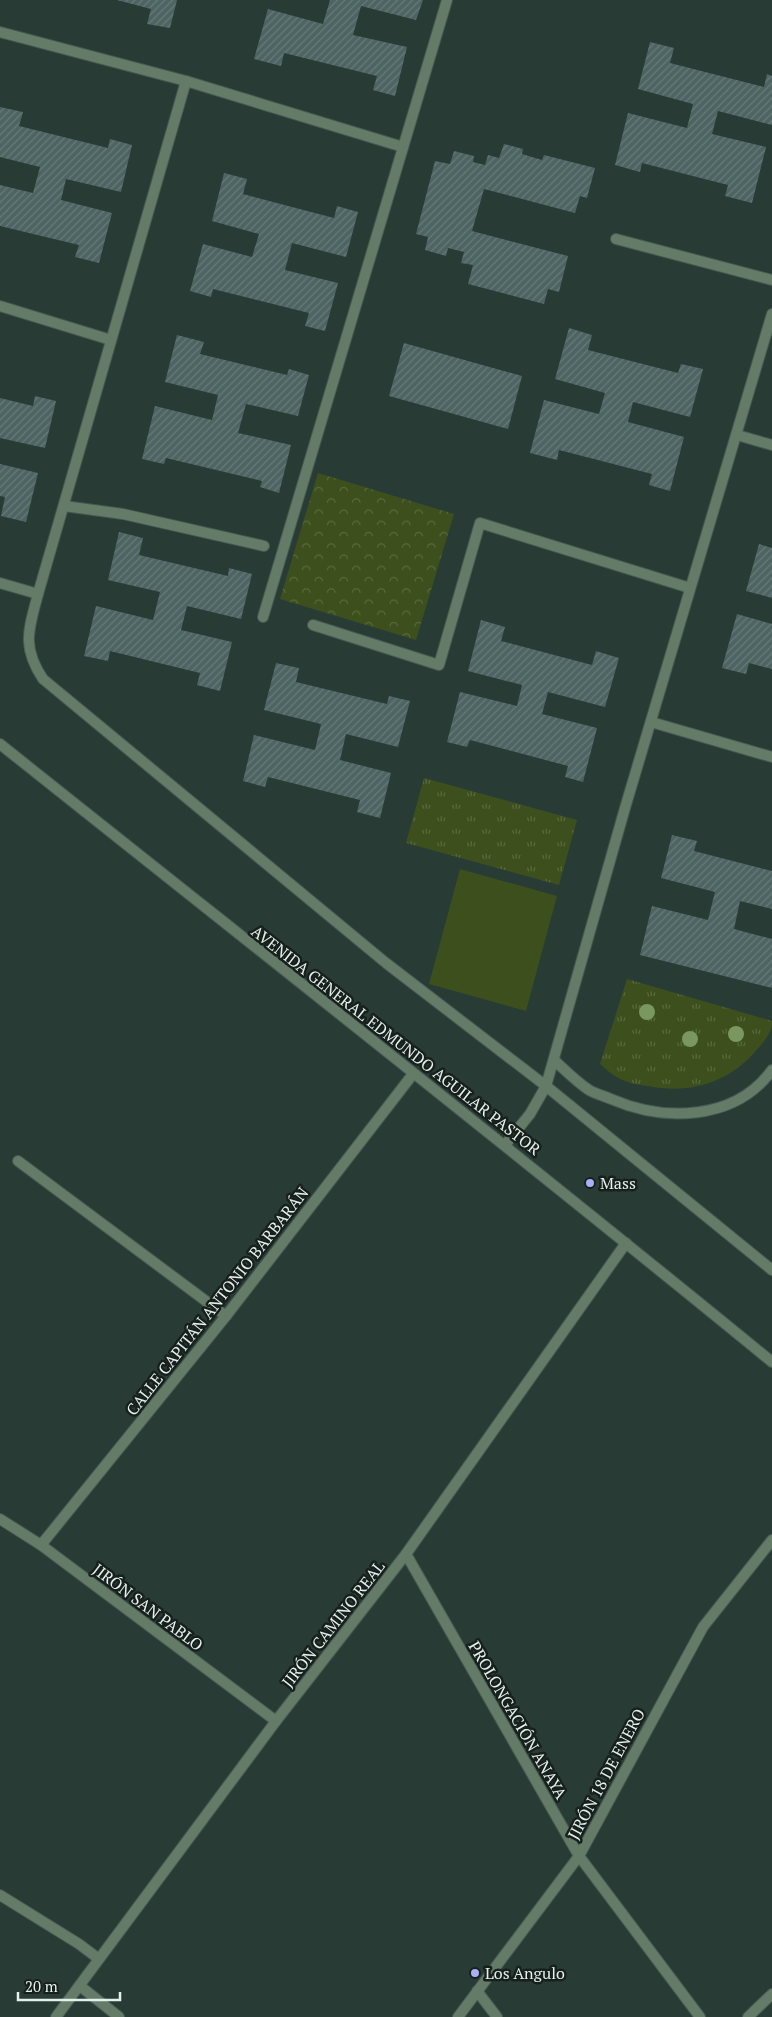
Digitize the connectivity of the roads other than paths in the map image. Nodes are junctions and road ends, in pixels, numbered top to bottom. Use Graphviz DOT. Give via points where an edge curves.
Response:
graph roads {
  1 [pos="447,0"];
  2 [pos="0,32"];
  3 [pos="186,81"];
  4 [pos="403,147"];
  5 [pos="616,240"];
  6 [pos="772,280"];
  7 [pos="0,306"];
  8 [pos="772,314"];
  9 [pos="112,340"];
  10 [pos="737,435"];
  11 [pos="772,445"];
  12 [pos="64,506"];
  13 [pos="264,546"];
  14 [pos="0,583"];
  15 [pos="690,588"];
  16 [pos="38,594"];
  17 [pos="263,617"];
  18 [pos="313,625"];
  19 [pos="651,722"];
  20 [pos="0,744"];
  21 [pos="772,757"];
  22 [pos="554,1060"];
  23 [pos="772,1070"];
  24 [pos="413,1074"];
  25 [pos="546,1086"];
  26 [pos="504,1145"];
  27 [pos="18,1161"];
  28 [pos="626,1243"];
  29 [pos="772,1270"];
  30 [pos="226,1316"];
  31 [pos="772,1362"];
  32 [pos="0,1519"];
  33 [pos="772,1540"];
  34 [pos="41,1546"];
  35 [pos="406,1554"];
  36 [pos="276,1721"];
  37 [pos="579,1856"];
  38 [pos="0,1895"];
  39 [pos="99,1959"];
  40 [pos="80,1986"];
  41 [pos="477,1991"];
  42 [pos="772,1994"];
  43 [pos="56,2017"];
  44 [pos="119,2017"];
  45 [pos="458,2017"];
  46 [pos="497,2017"];
  47 [pos="700,2017"];
  48 [pos="748,2017"];
  1 -- 4 [label="street"];
  2 -- 3 [label="street"];
  3 -- 4 [label="street"];
  3 -- 9 [label="street"];
  4 -- 17 [label="street"];
  5 -- 6 [label="street"];
  7 -- 9 [label="street"];
  8 -- 10 [label="street"];
  9 -- 12 [label="street"];
  10 -- 11 [label="street"];
  10 -- 15 [label="street"];
  12 -- 13 [label="street" via="122,514"];
  12 -- 16 [label="street"];
  14 -- 16 [label="street"];
  15 -- 18 [label="street" via="480,523 439,665"];
  15 -- 19 [label="street"];
  16 -- 25 [label="street" via="28,633 30,653 43,679 386,963"];
  19 -- 21 [label="street"];
  19 -- 22 [label="street"];
  20 -- 24 [label="street, AVENIDA GENERAL EDMUNDO AGUILAR PASTOR"];
  22 -- 23 [label="street" via="590,1090 625,1105 669,1114 712,1111 733,1103 753,1091"];
  22 -- 25 [label="street"];
  24 -- 26 [label="street, AVENIDA GENERAL EDMUNDO AGUILAR PASTOR"];
  24 -- 30 [label="street, CALLE CAPITÁN ANTONIO BARBARÁN"];
  25 -- 26 [label="street" via="530,1114"];
  25 -- 29 [label="street"];
  26 -- 28 [label="street, AVENIDA GENERAL EDMUNDO AGUILAR PASTOR"];
  27 -- 30 [label="street"];
  28 -- 31 [label="street, AVENIDA GENERAL EDMUNDO AGUILAR PASTOR"];
  28 -- 35 [label="street, JIRÓN CAMINO REAL"];
  30 -- 34 [label="street, CALLE CAPITÁN ANTONIO BARBARÁN"];
  32 -- 34 [label="street, JIRÓN SAN PABLO"];
  33 -- 37 [label="street, JIRÓN 18 DE ENERO" via="703,1627"];
  34 -- 36 [label="street, JIRÓN SAN PABLO"];
  35 -- 36 [label="street, JIRÓN CAMINO REAL"];
  35 -- 37 [label="street, PROLONGACIÓN ANAYA"];
  36 -- 39 [label="street, JIRÓN CAMINO REAL"];
  37 -- 41 [label="street, JIRÓN 18 DE ENERO"];
  37 -- 47 [label="street, PROLONGACIÓN ANAYA"];
  38 -- 39 [label="street"];
  39 -- 40 [label="street, JIRÓN CAMINO REAL"];
  40 -- 43 [label="street, JIRÓN CAMINO REAL"];
  40 -- 44 [label="street"];
  41 -- 45 [label="street, JIRÓN 18 DE ENERO"];
  41 -- 46 [label="street"];
  42 -- 48 [label="street"];
}
